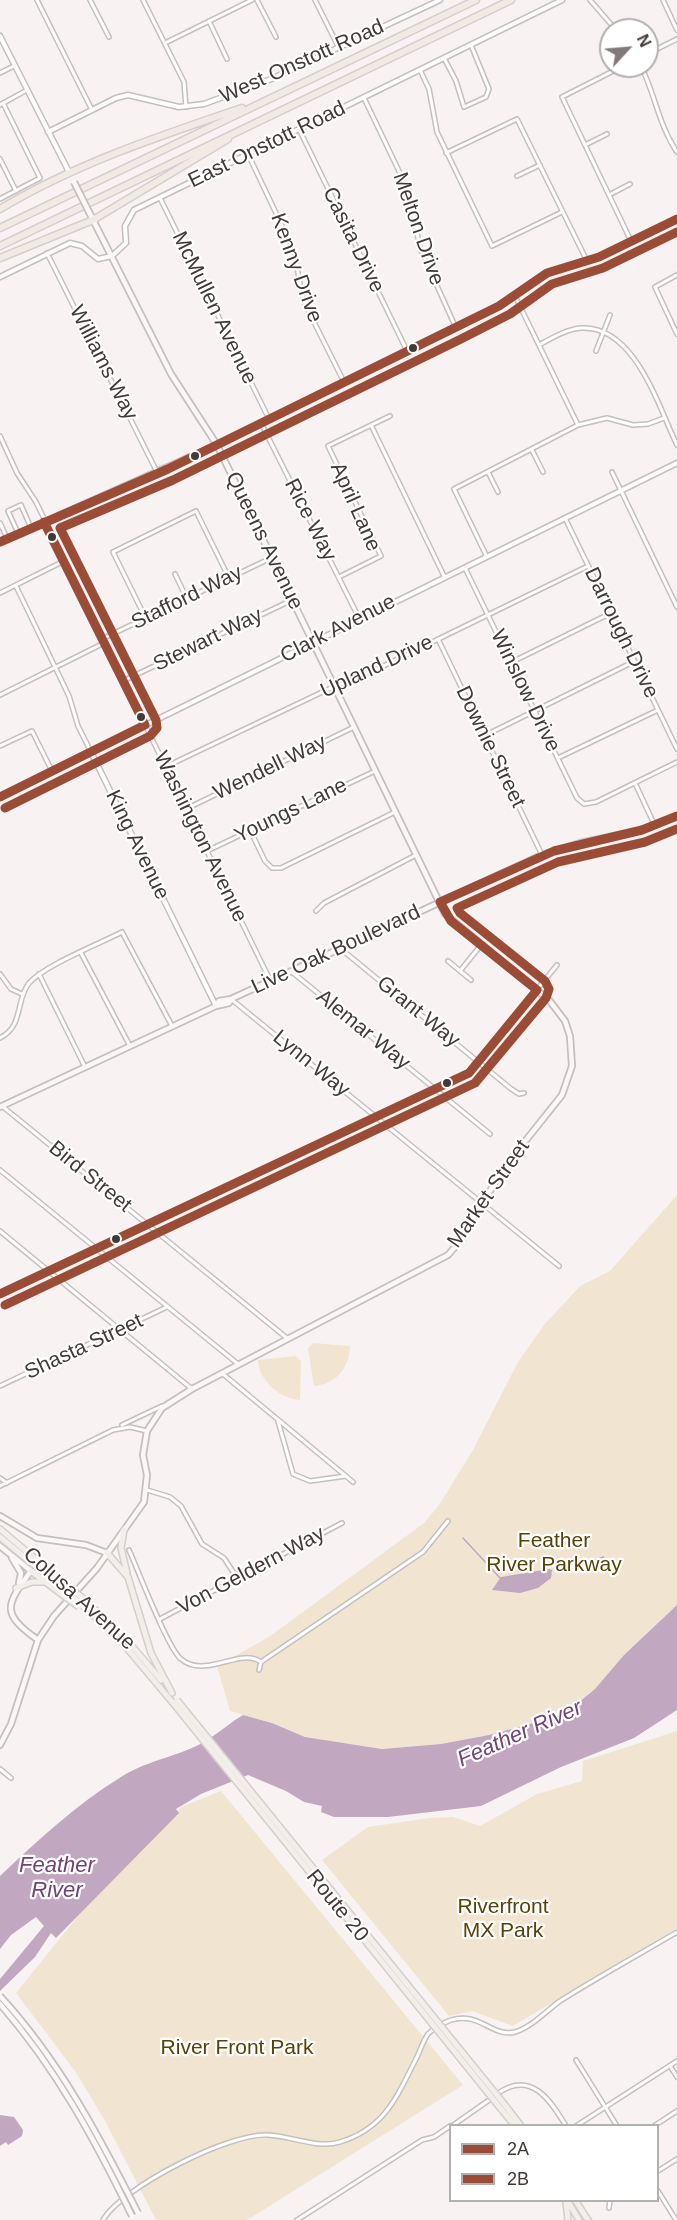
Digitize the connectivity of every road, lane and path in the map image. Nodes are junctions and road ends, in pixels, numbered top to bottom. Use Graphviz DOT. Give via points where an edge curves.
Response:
graph roads {
  1 [pos="37,0"];
  2 [pos="90,0"];
  3 [pos="143,0"];
  4 [pos="252,0"];
  5 [pos="257,0"];
  6 [pos="315,0"];
  7 [pos="440,0"];
  8 [pos="476,0"];
  9 [pos="511,0"];
  10 [pos="562,0"];
  11 [pos="590,0"];
  12 [pos="663,0"];
  13 [pos="606,18"];
  14 [pos="209,21"];
  15 [pos="677,30"];
  16 [pos="0,36"];
  17 [pos="109,37"];
  18 [pos="276,37"];
  19 [pos="677,39"];
  20 [pos="165,43"];
  21 [pos="471,45"];
  22 [pos="339,48"];
  23 [pos="659,48"];
  24 [pos="444,58"];
  25 [pos="227,59"];
  26 [pos="15,66"];
  27 [pos="420,70"];
  28 [pos="0,73"];
  29 [pos="599,78"];
  30 [pos="647,78"];
  31 [pos="324,88"];
  32 [pos="27,90"];
  33 [pos="270,97"];
  34 [pos="364,98"];
  35 [pos="1,104"];
  36 [pos="186,106"];
  37 [pos="93,110"];
  38 [pos="299,129"];
  39 [pos="48,132"];
  40 [pos="607,134"];
  41 [pos="585,145"];
  42 [pos="677,152"];
  43 [pos="446,153"];
  44 [pos="248,154"];
  45 [pos="0,159"];
  46 [pos="540,165"];
  47 [pos="69,173"];
  48 [pos="517,176"];
  49 [pos="630,184"];
  50 [pos="16,191"];
  51 [pos="609,195"];
  52 [pos="159,196"];
  53 [pos="0,199"];
  54 [pos="0,209"];
  55 [pos="562,212"];
  56 [pos="677,219"];
  57 [pos="93,220"];
  58 [pos="0,228"];
  59 [pos="631,241"];
  60 [pos="0,246"];
  61 [pos="48,253"];
  62 [pos="112,256"];
  63 [pos="0,258"];
  64 [pos="587,261"];
  65 [pos="677,275"];
  66 [pos="0,277"];
  67 [pos="515,296"];
  68 [pos="610,315"];
  69 [pos="456,328"];
  70 [pos="604,332"];
  71 [pos="677,334"];
  72 [pos="539,345"];
  73 [pos="407,351"];
  74 [pos="596,351"];
  75 [pos="344,382"];
  76 [pos="390,416"];
  77 [pos="664,418"];
  78 [pos="269,419"];
  79 [pos="261,423"];
  80 [pos="371,425"];
  81 [pos="578,425"];
  82 [pos="0,436"];
  83 [pos="2,444"];
  84 [pos="217,445"];
  85 [pos="677,445"];
  86 [pos="532,450"];
  87 [pos="677,463"];
  88 [pos="488,472"];
  89 [pos="543,472"];
  90 [pos="612,472"];
  91 [pos="158,473"];
  92 [pos="620,490"];
  93 [pos="498,492"];
  94 [pos="565,517"];
  95 [pos="44,522"];
  96 [pos="0,523"];
  97 [pos="31,528"];
  98 [pos="18,533"];
  99 [pos="7,538"];
  100 [pos="0,542"];
  101 [pos="486,555"];
  102 [pos="272,558"];
  103 [pos="64,561"];
  104 [pos="464,566"];
  105 [pos="588,566"];
  106 [pos="175,574"];
  107 [pos="444,576"];
  108 [pos="339,577"];
  109 [pos="230,578"];
  110 [pos="16,586"];
  111 [pos="0,593"];
  112 [pos="187,599"];
  113 [pos="292,599"];
  114 [pos="677,607"];
  115 [pos="611,613"];
  116 [pos="488,615"];
  117 [pos="359,618"];
  118 [pos="146,619"];
  119 [pos="438,639"];
  120 [pos="103,641"];
  121 [pos="312,642"];
  122 [pos="635,662"];
  123 [pos="512,663"];
  124 [pos="55,668"];
  125 [pos="123,681"];
  126 [pos="334,686"];
  127 [pos="0,695"];
  128 [pos="658,710"];
  129 [pos="535,711"];
  130 [pos="145,725"];
  131 [pos="354,727"];
  132 [pos="484,736"];
  133 [pos="0,746"];
  134 [pos="677,749"];
  135 [pos="91,752"];
  136 [pos="558,758"];
  137 [pos="677,762"];
  138 [pos="165,767"];
  139 [pos="52,771"];
  140 [pos="375,771"];
  141 [pos="635,783"];
  142 [pos="0,797"];
  143 [pos="186,809"];
  144 [pos="395,812"];
  145 [pos="677,816"];
  146 [pos="655,826"];
  147 [pos="251,832"];
  148 [pos="207,851"];
  149 [pos="417,855"];
  150 [pos="542,855"];
  151 [pos="440,902"];
  152 [pos="316,911"];
  153 [pos="481,945"];
  154 [pos="341,949"];
  155 [pos="81,953"];
  156 [pos="448,962"];
  157 [pos="557,965"];
  158 [pos="291,971"];
  159 [pos="460,971"];
  160 [pos="0,974"];
  161 [pos="39,974"];
  162 [pos="270,980"];
  163 [pos="471,980"];
  164 [pos="537,990"];
  165 [pos="22,994"];
  166 [pos="231,999"];
  167 [pos="216,1006"];
  168 [pos="172,1026"];
  169 [pos="0,1038"];
  170 [pos="130,1046"];
  171 [pos="480,1062"];
  172 [pos="85,1067"];
  173 [pos="436,1089"];
  174 [pos="524,1093"];
  175 [pos="1,1106"];
  176 [pos="376,1117"];
  177 [pos="490,1134"];
  178 [pos="0,1170"];
  179 [pos="483,1205"];
  180 [pos="147,1223"];
  181 [pos="0,1231"];
  182 [pos="94,1247"];
  183 [pos="559,1266"];
  184 [pos="49,1270"];
  185 [pos="0,1293"];
  186 [pos="167,1307"];
  187 [pos="120,1330"];
  188 [pos="289,1340"];
  189 [pos="239,1365"];
  190 [pos="223,1374"];
  191 [pos="0,1386"];
  192 [pos="192,1389"];
  193 [pos="172,1401"];
  194 [pos="277,1419"];
  195 [pos="113,1430"];
  196 [pos="147,1431"];
  197 [pos="346,1476"];
  198 [pos="0,1478"];
  199 [pos="353,1482"];
  200 [pos="7,1483"];
  201 [pos="0,1486"];
  202 [pos="147,1490"];
  203 [pos="0,1516"];
  204 [pos="448,1521"];
  205 [pos="342,1523"];
  206 [pos="0,1529"];
  207 [pos="124,1530"];
  208 [pos="0,1537"];
  209 [pos="0,1546"];
  210 [pos="129,1550"];
  211 [pos="9,1553"];
  212 [pos="107,1553"];
  213 [pos="31,1571"];
  214 [pos="128,1577"];
  215 [pos="237,1578"];
  216 [pos="47,1582"];
  217 [pos="16,1588"];
  218 [pos="63,1588"];
  219 [pos="81,1603"];
  220 [pos="160,1619"];
  221 [pos="38,1640"];
  222 [pos="261,1662"];
  223 [pos="259,1670"];
  224 [pos="172,1693"];
  225 [pos="175,1701"];
  226 [pos="0,1745"];
  227 [pos="0,1770"];
  228 [pos="10,1778"];
  229 [pos="677,1932"];
  230 [pos="0,1996"];
  231 [pos="0,2004"];
  232 [pos="576,2060"];
  233 [pos="677,2061"];
  234 [pos="670,2065"];
  235 [pos="677,2077"];
  236 [pos="503,2107"];
  237 [pos="605,2107"];
  238 [pos="677,2111"];
  239 [pos="454,2124"];
  240 [pos="513,2124"];
  241 [pos="519,2124"];
  242 [pos="565,2124"];
  243 [pos="579,2124"];
  244 [pos="616,2124"];
  245 [pos="657,2124"];
  246 [pos="449,2127"];
  247 [pos="677,2159"];
  248 [pos="659,2170"];
  249 [pos="659,2194"];
  250 [pos="567,2202"];
  251 [pos="568,2202"];
  252 [pos="576,2202"];
  253 [pos="610,2202"];
  254 [pos="609,2208"];
  255 [pos="134,2216"];
  256 [pos="103,2220"];
  257 [pos="141,2220"];
  258 [pos="297,2220"];
  259 [pos="568,2220"];
  260 [pos="579,2220"];
  261 [pos="588,2220"];
  262 [pos="676,2220"];
  1 -- 37 [label="street"];
  2 -- 17 [label="street"];
  3 -- 20 [label="street"];
  4 -- 14 [label="street"];
  5 -- 18 [label="street"];
  6 -- 22 [label="street"];
  7 -- 22 [label="street, West Onstott Road"];
  8 -- 33 [label="highway"];
  9 -- 31 [label="highway"];
  10 -- 21 [label="street, East Onstott Road"];
  11 -- 13 [label="street"];
  12 -- 15 [label="street"];
  14 -- 20 [label="street"];
  14 -- 25 [label="street"];
  16 -- 26 [label="street, Queens Avenue"];
  19 -- 23 [label="street"];
  20 -- 36 [label="street" via="186,91"];
  21 -- 24 [label="street, East Onstott Road"];
  21 -- 24 [label="street" via="489,89 486,97 464,107"];
  22 -- 36 [label="street, West Onstott Road" via="249,88 204,104"];
  24 -- 27 [label="street, East Onstott Road"];
  26 -- 28 [label="street"];
  26 -- 32 [label="street, Queens Avenue"];
  27 -- 34 [label="street, East Onstott Road"];
  27 -- 43 [label="street"];
  29 -- 41 [label="street" via="562,97"];
  30 -- 42 [label="street"];
  31 -- 57 [label="highway" via="222,142"];
  31 -- 60 [label="highway"];
  32 -- 35 [label="street"];
  32 -- 39 [label="street, Queens Avenue"];
  33 -- 47 [label="highway"];
  33 -- 58 [label="highway"];
  34 -- 38 [label="street, East Onstott Road"];
  34 -- 69 [label="street, Melton Drive" via="409,192 420,248"];
  35 -- 50 [label="street" via="40,178"];
  36 -- 37 [label="street, West Onstott Road" via="128,95"];
  37 -- 39 [label="street, West Onstott Road"];
  38 -- 44 [label="street, East Onstott Road"];
  38 -- 73 [label="street, Casita Drive"];
  39 -- 47 [label="street, Queens Avenue"];
  40 -- 41 [label="street"];
  41 -- 51 [label="street"];
  43 -- 46 [label="street" via="517,119"];
  43 -- 55 [label="street" via="492,246"];
  44 -- 52 [label="street, East Onstott Road"];
  44 -- 75 [label="street, Kenny Drive" via="294,251 303,300"];
  45 -- 50 [label="street"];
  46 -- 48 [label="street"];
  46 -- 55 [label="street"];
  47 -- 54 [label="highway"];
  47 -- 57 [label="main road, Queens Avenue, bridge"];
  49 -- 51 [label="street"];
  50 -- 53 [label="street"];
  51 -- 59 [label="street"];
  52 -- 62 [label="street, East Onstott Road" via="129,215 126,243"];
  52 -- 78 [label="street, McMullen Avenue"];
  55 -- 64 [label="street"];
  56 -- 59 [label="street"];
  57 -- 62 [label="main road, Queens Avenue"];
  57 -- 63 [label="highway"];
  59 -- 64 [label="street"];
  61 -- 62 [label="street" via="77,243 98,259"];
  61 -- 66 [label="street"];
  61 -- 91 [label="street, Williams Way"];
  62 -- 84 [label="main road, Queens Avenue" via="171,374"];
  64 -- 67 [label="street" via="547,273"];
  65 -- 71 [label="street" via="655,287"];
  67 -- 69 [label="street"];
  67 -- 72 [label="street"];
  68 -- 70 [label="street"];
  69 -- 73 [label="street"];
  70 -- 72 [label="street" via="579,328"];
  70 -- 74 [label="street"];
  70 -- 77 [label="street" via="619,339 633,356"];
  72 -- 81 [label="street"];
  73 -- 75 [label="street"];
  75 -- 78 [label="street"];
  76 -- 80 [label="street, April Lane"];
  77 -- 81 [label="street" via="648,424 633,425 607,418"];
  77 -- 85 [label="street"];
  78 -- 79 [label="street"];
  79 -- 84 [label="street"];
  79 -- 108 [label="street, Rice Way"];
  80 -- 107 [label="street"];
  80 -- 108 [label="street, April Lane" via="328,446 381,556"];
  81 -- 86 [label="street"];
  82 -- 83 [label="street, Washington Avenue"];
  83 -- 95 [label="street, Washington Avenue"];
  84 -- 91 [label="main road"];
  84 -- 102 [label="main road, Queens Avenue"];
  86 -- 88 [label="street"];
  86 -- 89 [label="street"];
  87 -- 92 [label="street, Clark Avenue"];
  88 -- 93 [label="street"];
  88 -- 101 [label="street" via="454,489"];
  90 -- 92 [label="street"];
  91 -- 95 [label="main road"];
  92 -- 94 [label="street, Clark Avenue"];
  92 -- 114 [label="street"];
  94 -- 101 [label="street, Clark Avenue"];
  94 -- 105 [label="street, Darrough Drive"];
  95 -- 97 [label="main road"];
  95 -- 103 [label="street, Washington Avenue"];
  96 -- 99 [label="street"];
  97 -- 98 [label="main road"];
  97 -- 98 [label="street" via="21,505 8,511"];
  98 -- 99 [label="main road"];
  99 -- 100 [label="main road"];
  101 -- 104 [label="street, Clark Avenue"];
  102 -- 109 [label="street, Stafford Way"];
  102 -- 113 [label="main road, Queens Avenue"];
  103 -- 110 [label="street"];
  103 -- 120 [label="street, Washington Avenue"];
  104 -- 107 [label="street, Clark Avenue"];
  104 -- 116 [label="street, Winslow Drive"];
  105 -- 115 [label="street, Darrough Drive"];
  105 -- 116 [label="street, Upland Drive"];
  106 -- 112 [label="street"];
  107 -- 117 [label="street, Clark Avenue"];
  108 -- 117 [label="street, Rice Way"];
  109 -- 112 [label="street, Stafford Way"];
  109 -- 118 [label="street" via="196,511 113,552"];
  110 -- 111 [label="street"];
  110 -- 124 [label="street, King Avenue"];
  112 -- 118 [label="street, Stafford Way"];
  113 -- 121 [label="main road, Queens Avenue"];
  113 -- 125 [label="street, Stewart Way"];
  115 -- 122 [label="street, Darrough Drive"];
  115 -- 123 [label="street"];
  116 -- 119 [label="street, Upland Drive"];
  116 -- 123 [label="street, Winslow Drive"];
  117 -- 121 [label="street, Clark Avenue"];
  118 -- 120 [label="street, Stafford Way"];
  119 -- 126 [label="street, Upland Drive"];
  119 -- 132 [label="street, Downie Street"];
  120 -- 124 [label="street, Stafford Way"];
  120 -- 125 [label="street, Washington Avenue"];
  121 -- 126 [label="main road, Queens Avenue"];
  121 -- 130 [label="street, Clark Avenue"];
  122 -- 128 [label="street, Darrough Drive"];
  122 -- 129 [label="street"];
  123 -- 129 [label="street, Winslow Drive"];
  124 -- 127 [label="street, Stafford Way"];
  124 -- 135 [label="street, King Avenue"];
  125 -- 130 [label="street, Washington Avenue"];
  126 -- 131 [label="main road, Queens Avenue"];
  126 -- 138 [label="street, Upland Drive"];
  128 -- 134 [label="street, Darrough Drive"];
  128 -- 136 [label="street"];
  129 -- 132 [label="street"];
  129 -- 136 [label="street, Winslow Drive"];
  130 -- 135 [label="street, Clark Avenue"];
  130 -- 138 [label="street, Washington Avenue"];
  131 -- 140 [label="main road, Queens Avenue"];
  131 -- 143 [label="street, Wendell Way"];
  132 -- 150 [label="street, Downie Street"];
  133 -- 139 [label="street" via="32,730"];
  135 -- 139 [label="street, Clark Avenue"];
  135 -- 167 [label="street, King Avenue"];
  136 -- 141 [label="street, Winslow Drive" via="577,798 584,804"];
  137 -- 141 [label="street"];
  138 -- 143 [label="street, Washington Avenue"];
  139 -- 142 [label="street, Clark Avenue"];
  140 -- 144 [label="main road, Queens Avenue"];
  140 -- 147 [label="street, Youngs Lane"];
  141 -- 146 [label="street"];
  143 -- 148 [label="street, Washington Avenue"];
  144 -- 147 [label="street" via="281,868 272,868 265,861"];
  144 -- 149 [label="main road, Queens Avenue"];
  145 -- 146 [label="main road, Live Oak Boulevard"];
  146 -- 150 [label="main road, Live Oak Boulevard"];
  147 -- 148 [label="street, Youngs Lane"];
  148 -- 162 [label="street, Washington Avenue"];
  149 -- 151 [label="main road, Queens Avenue"];
  149 -- 152 [label="street" via="324,903"];
  150 -- 151 [label="main road, Live Oak Boulevard"];
  151 -- 153 [label="main road, Queens Avenue" via="451,921"];
  151 -- 154 [label="main road, Live Oak Boulevard"];
  153 -- 159 [label="street"];
  153 -- 164 [label="main road, Queens Avenue"];
  154 -- 158 [label="main road, Live Oak Boulevard"];
  154 -- 171 [label="street, Grant Way"];
  155 -- 161 [label="street"];
  155 -- 168 [label="street" via="122,932"];
  155 -- 170 [label="street"];
  156 -- 159 [label="street"];
  157 -- 164 [label="street"];
  158 -- 162 [label="main road, Live Oak Boulevard"];
  158 -- 173 [label="street, Alemar Way"];
  159 -- 163 [label="street"];
  160 -- 165 [label="street" via="11,989"];
  161 -- 165 [label="street"];
  161 -- 172 [label="street"];
  162 -- 166 [label="main road, Live Oak Boulevard"];
  164 -- 171 [label="street"];
  164 -- 179 [label="main road, Market Street" via="556,1007 568,1029 573,1056 570,1076 556,1103 503,1169"];
  165 -- 169 [label="street" via="15,1024"];
  166 -- 167 [label="main road, Live Oak Boulevard"];
  166 -- 176 [label="street, Lynn Way"];
  167 -- 168 [label="main road, Live Oak Boulevard"];
  168 -- 170 [label="main road, Live Oak Boulevard"];
  170 -- 172 [label="main road, Live Oak Boulevard"];
  171 -- 173 [label="street" via="469,1073"];
  171 -- 174 [label="street, Grant Way" via="510,1088"];
  172 -- 175 [label="main road, Live Oak Boulevard"];
  173 -- 176 [label="street"];
  173 -- 177 [label="street, Alemar Way"];
  175 -- 180 [label="street, Bird Street"];
  176 -- 179 [label="street, Lynn Way"];
  176 -- 180 [label="street"];
  178 -- 182 [label="street"];
  179 -- 183 [label="street, Lynn Way"];
  179 -- 188 [label="main road, Market Street" via="459,1243 434,1264"];
  180 -- 182 [label="street"];
  180 -- 188 [label="street, Bird Street"];
  181 -- 184 [label="street"];
  182 -- 184 [label="street"];
  182 -- 186 [label="street"];
  184 -- 185 [label="street"];
  184 -- 187 [label="street"];
  186 -- 187 [label="street, Shasta Street"];
  186 -- 189 [label="street"];
  187 -- 191 [label="street, Shasta Street"];
  187 -- 192 [label="street"];
  188 -- 189 [label="main road, Market Street"];
  189 -- 190 [label="main road, Market Street"];
  190 -- 192 [label="main road, Market Street"];
  190 -- 194 [label="street"];
  192 -- 193 [label="main road, Market Street"];
  193 -- 195 [label="street, Market Street"];
  193 -- 196 [label="main road, Market Street"];
  194 -- 197 [label="street"];
  194 -- 197 [label="street" via="293,1474 310,1481"];
  195 -- 196 [label="street, Market Street" via="130,1427"];
  195 -- 200 [label="street, Market Street"];
  196 -- 202 [label="main road" via="143,1455"];
  197 -- 199 [label="street"];
  198 -- 200 [label="street"];
  200 -- 201 [label="street, Market Street"];
  202 -- 207 [label="main road" via="138,1513"];
  202 -- 215 [label="street" via="170,1497 181,1506 202,1544 224,1558"];
  203 -- 212 [label="main road" via="37,1538 94,1547"];
  204 -- 222 [label="street" via="423,1552"];
  205 -- 215 [label="street, Von Geldern Way"];
  206 -- 218 [label="highway, Colusa Avenue"];
  207 -- 212 [label="main road"];
  207 -- 214 [label="highway" via="121,1548"];
  208 -- 218 [label="highway, Colusa Avenue"];
  209 -- 211 [label="main road, Colusa Avenue"];
  210 -- 220 [label="street"];
  211 -- 213 [label="main road, Colusa Avenue"];
  211 -- 217 [label="main road" via="21,1573"];
  212 -- 214 [label="highway"];
  212 -- 221 [label="main road"];
  213 -- 216 [label="highway"];
  213 -- 217 [label="main road"];
  214 -- 224 [label="highway" via="151,1653"];
  215 -- 220 [label="street, Von Geldern Way"];
  216 -- 217 [label="highway"];
  216 -- 218 [label="highway"];
  217 -- 221 [label="main road" via="9,1604 11,1615"];
  218 -- 219 [label="highway, Colusa Avenue, bridge"];
  219 -- 224 [label="highway, Colusa Avenue" via="125,1638"];
  219 -- 225 [label="highway, Colusa Avenue"];
  220 -- 222 [label="street" via="169,1643 179,1658 190,1665 249,1657"];
  221 -- 226 [label="main road" via="11,1724"];
  222 -- 223 [label="street"];
  224 -- 225 [label="highway, Colusa Avenue"];
  225 -- 236 [label="highway, Route 20, bridge"];
  227 -- 228 [label="street"];
  229 -- 256 [label="street" via="558,2002 519,2031 506,2032 467,2017 442,2023 428,2034 391,2109 362,2133 324,2144 267,2134 242,2138 156,2176"];
  230 -- 255 [label="main road, bridge" via="67,2083 97,2133"];
  231 -- 255 [label="main road, bridge" via="62,2086"];
  232 -- 237 [label="street"];
  233 -- 234 [label="street"];
  234 -- 235 [label="street"];
  234 -- 237 [label="street"];
  236 -- 240 [label="highway"];
  236 -- 241 [label="highway"];
  237 -- 243 [label="street"];
  237 -- 244 [label="street"];
  238 -- 245 [label="street"];
  239 -- 242 [label="street" via="502,2091 522,2086 538,2089 549,2098"];
  246 -- 258 [label="street" via="422,2140"];
  247 -- 248 [label="street"];
  249 -- 262 [label="street"];
  250 -- 259 [label="highway"];
  251 -- 260 [label="highway"];
  252 -- 261 [label="highway"];
  253 -- 254 [label="street"];
  255 -- 257 [label="main road"];
}
